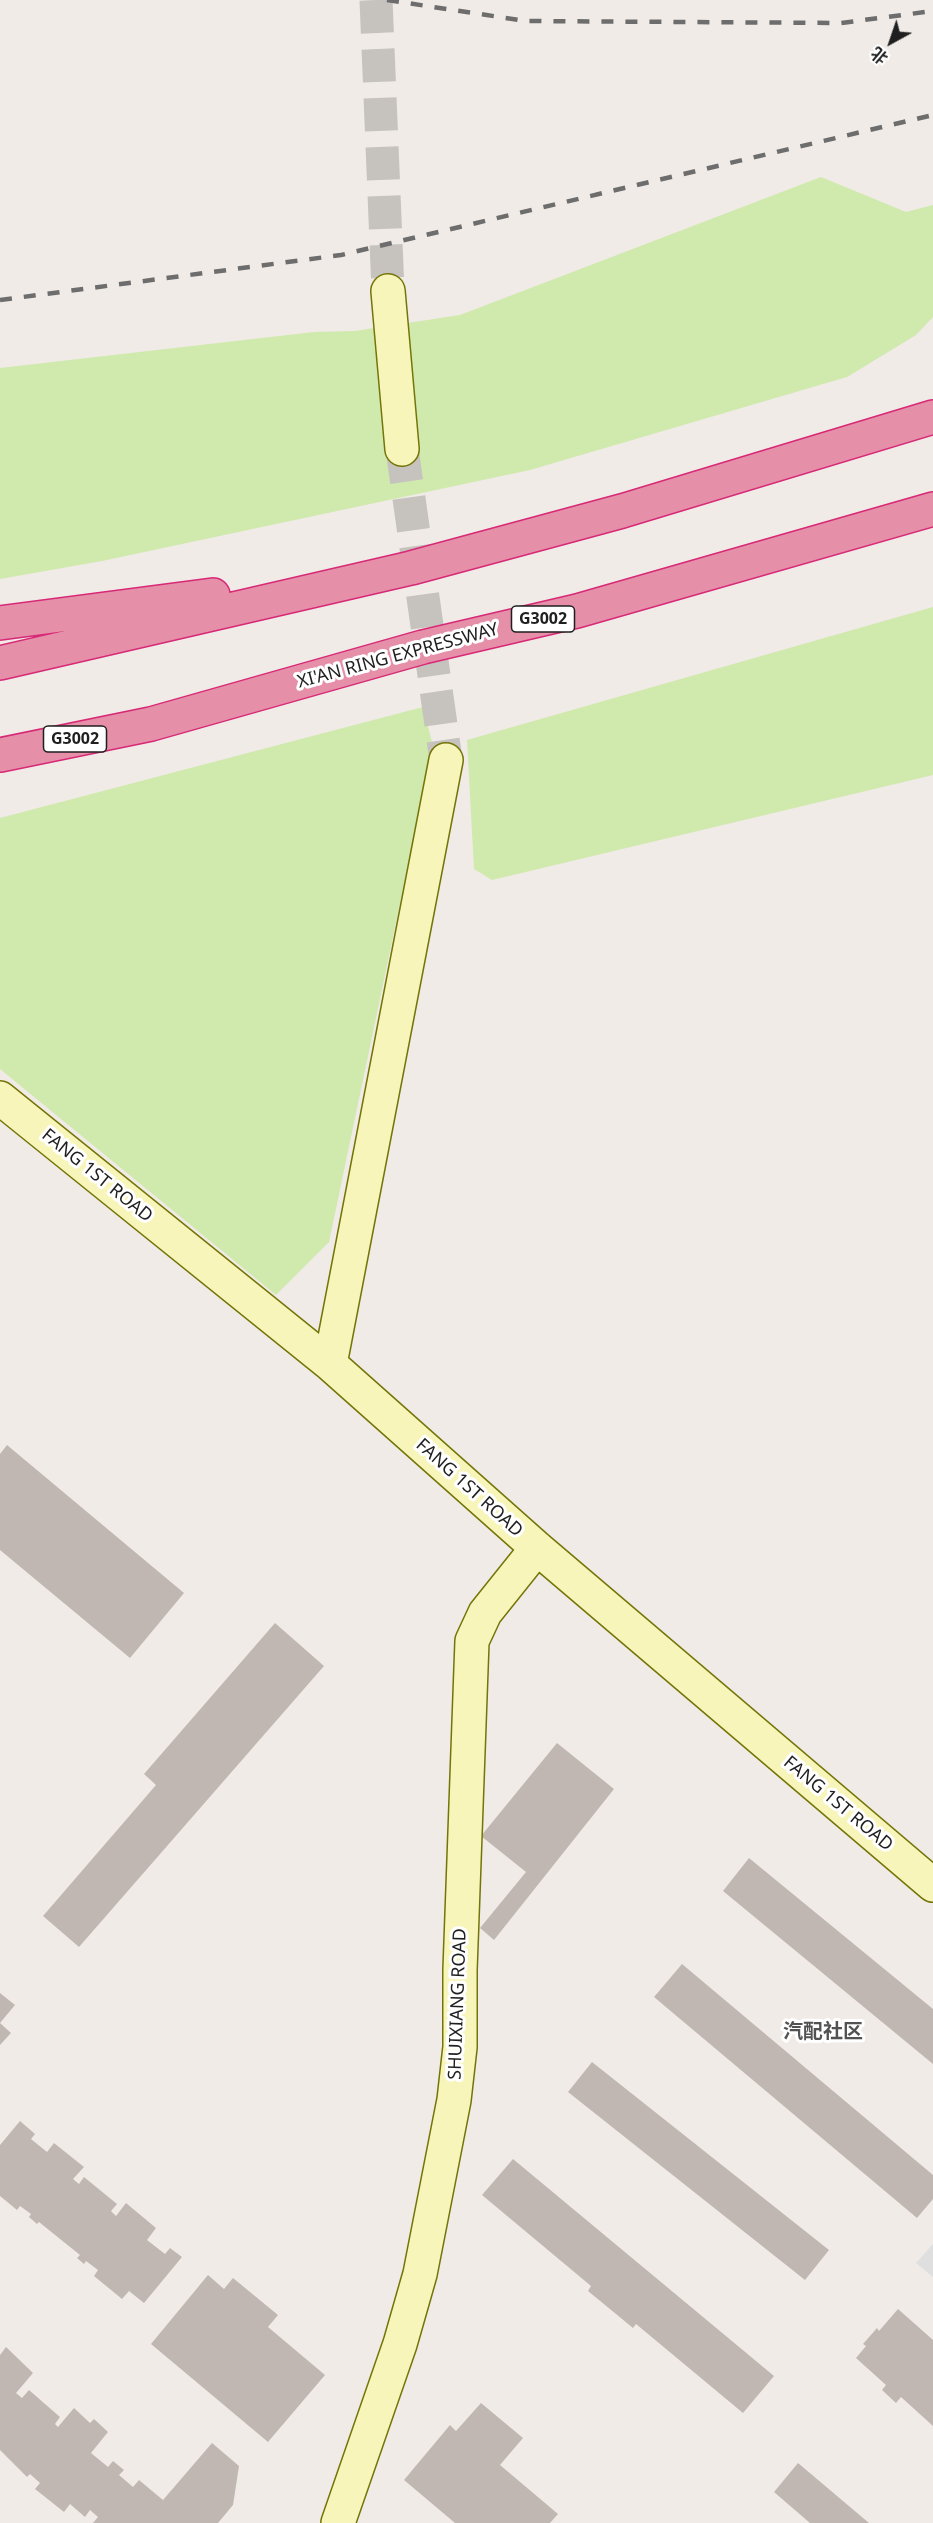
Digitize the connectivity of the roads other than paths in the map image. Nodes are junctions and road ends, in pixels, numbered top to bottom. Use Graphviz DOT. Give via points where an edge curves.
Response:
graph roads {
  1 [pos="388,291"];
  2 [pos="933,417"];
  3 [pos="402,449"];
  4 [pos="933,509"];
  5 [pos="411,568"];
  6 [pos="0,623"];
  7 [pos="0,663"];
  8 [pos="0,755"];
  9 [pos="446,760"];
  10 [pos="0,1098"];
  11 [pos="330,1364"];
  12 [pos="537,1548"];
  13 [pos="933,1885"];
  14 [pos="355,2467"];
  15 [pos="321,2523"];
  16 [pos="338,2523"];
  1 -- 3 [label="street"];
  2 -- 5 [label="highway" via="622,511"];
  4 -- 8 [label="highway, XI'AN RING EXPRESSWAY / G3002" via="577,611 423,647 151,724"];
  5 -- 6 [label="highway"];
  5 -- 7 [label="highway"];
  9 -- 11 [label="street"];
  10 -- 11 [label="street, FANG 1ST ROAD"];
  11 -- 12 [label="street, FANG 1ST ROAD"];
  12 -- 13 [label="street, FANG 1ST ROAD"];
  12 -- 14 [label="street, SHUIXIANG ROAD" via="485,1613 472,1641 460,2047 454,2100 420,2274 400,2344"];
  14 -- 15 [label="street, SHUIXIANG ROAD"];
  14 -- 16 [label="street, SHUIXIANG ROAD"];
}
